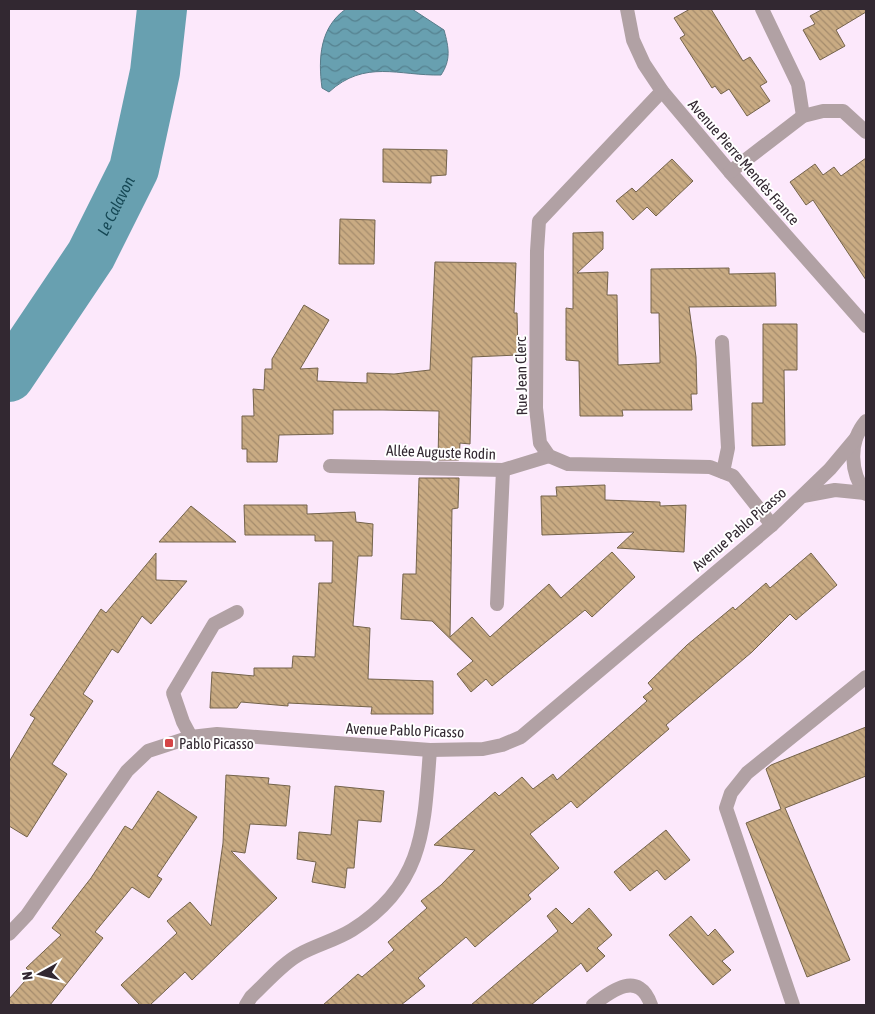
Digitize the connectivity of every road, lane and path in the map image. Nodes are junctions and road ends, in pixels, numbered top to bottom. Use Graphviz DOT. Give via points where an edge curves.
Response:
graph roads {
  1 [pos="627,9"];
  2 [pos="762,9"];
  3 [pos="662,91"];
  4 [pos="803,116"];
  5 [pos="866,132"];
  6 [pos="730,172"];
  7 [pos="865,326"];
  8 [pos="722,342"];
  9 [pos="866,421"];
  10 [pos="856,438"];
  11 [pos="549,456"];
  12 [pos="330,466"];
  13 [pos="503,470"];
  14 [pos="723,472"];
  15 [pos="866,493"];
  16 [pos="802,496"];
  17 [pos="772,525"];
  18 [pos="497,604"];
  19 [pos="237,612"];
  20 [pos="866,677"];
  21 [pos="191,737"];
  22 [pos="430,750"];
  23 [pos="9,934"];
  24 [pos="246,1005"];
  25 [pos="594,1005"];
  26 [pos="651,1005"];
  27 [pos="794,1005"];
  1 -- 3 [label="street, Avenue Pierre Mendès France" via="633,40"];
  2 -- 4 [label="street" via="798,84"];
  3 -- 6 [label="street, Avenue Pierre Mendès France"];
  3 -- 11 [label="street, Rue Jean Clerc" via="539,221 536,408 540,442"];
  4 -- 5 [label="street" via="843,111"];
  4 -- 6 [label="street"];
  6 -- 7 [label="street, Avenue Pierre Mendès France"];
  8 -- 14 [label="street" via="728,448"];
  9 -- 10 [label="street"];
  10 -- 15 [label="street" via="853,466"];
  10 -- 16 [label="street, Avenue Pablo Picasso"];
  11 -- 13 [label="street, Allée Auguste Rodin"];
  11 -- 14 [label="street" via="568,464 673,464 710,466"];
  12 -- 13 [label="street, Allée Auguste Rodin"];
  13 -- 18 [label="street"];
  14 -- 17 [label="street" via="733,476"];
  15 -- 16 [label="street, Avenue Pablo Picasso" via="835,490"];
  16 -- 17 [label="street, Avenue Pablo Picasso"];
  17 -- 22 [label="street, Avenue Pablo Picasso" via="521,737 483,749"];
  19 -- 21 [label="street" via="214,624 174,693"];
  20 -- 27 [label="street" via="747,773 731,793 726,808"];
  21 -- 22 [label="street, Avenue Pablo Picasso" via="217,734"];
  21 -- 23 [label="street, Avenue Pablo Picasso" via="148,751 127,771 27,915"];
  22 -- 24 [label="street" via="420,843 412,867 396,893 352,931 298,954"];
  25 -- 26 [label="street" via="613,988 629,984 640,988"];
}
